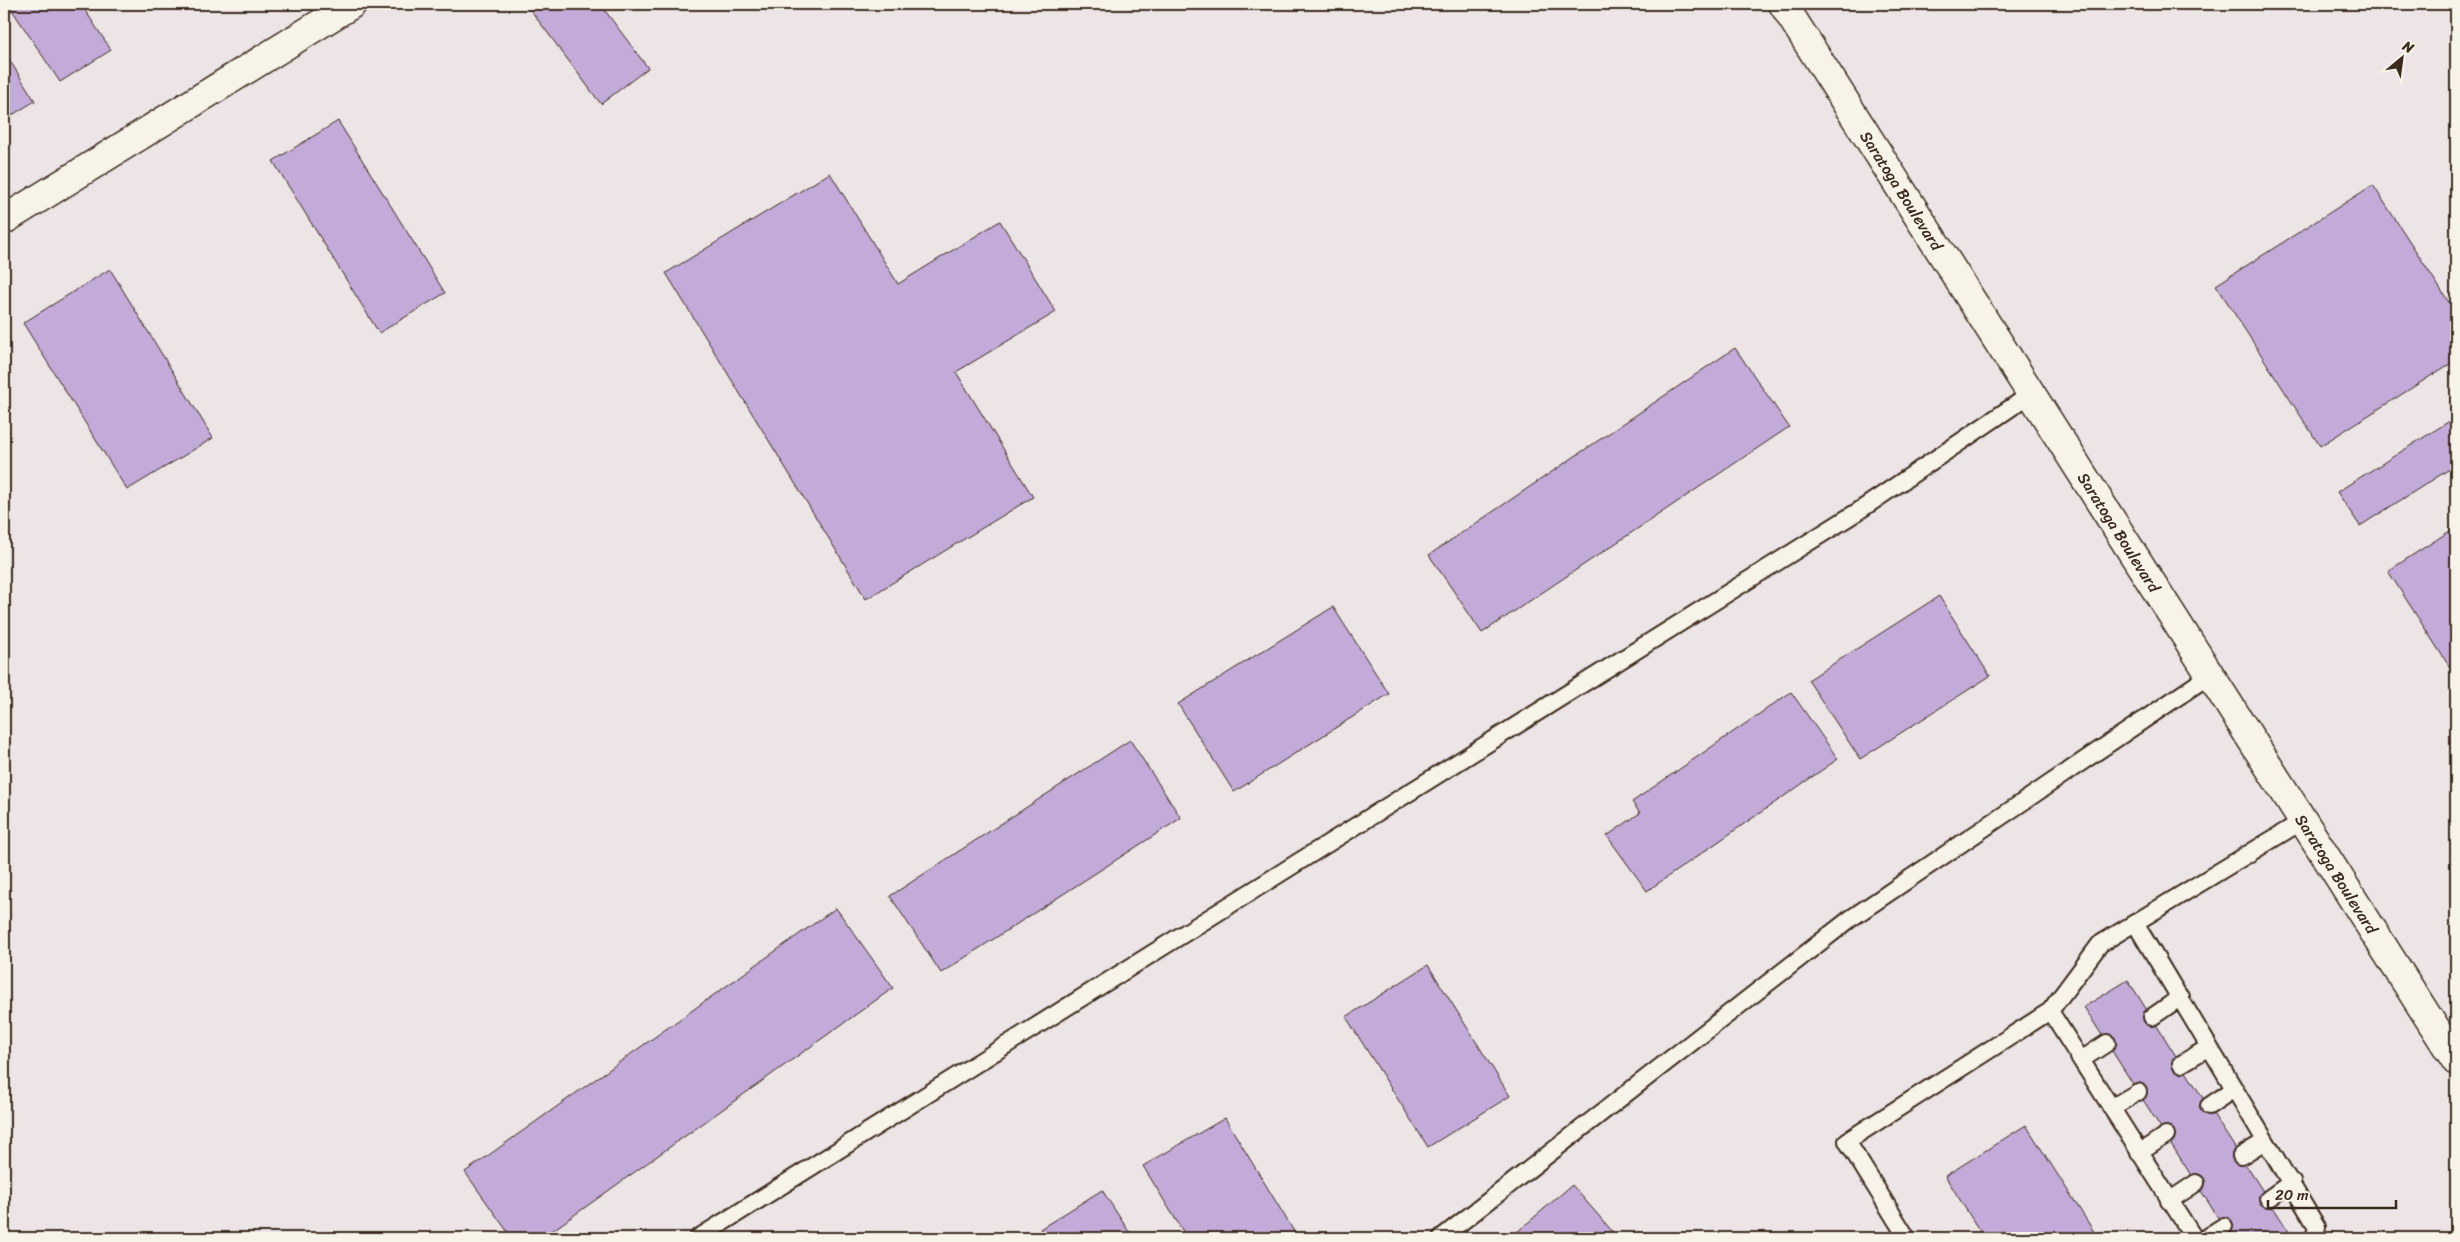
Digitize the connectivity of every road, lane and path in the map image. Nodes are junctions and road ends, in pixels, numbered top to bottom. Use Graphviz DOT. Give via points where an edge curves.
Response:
graph roads {
  1 [pos="352,4"];
  2 [pos="1783,4"];
  3 [pos="4,220"];
  4 [pos="2031,394"];
  5 [pos="2210,675"];
  6 [pos="2304,820"];
  7 [pos="2135,923"];
  8 [pos="2181,997"];
  9 [pos="2050,1011"];
  10 [pos="2152,1016"];
  11 [pos="2107,1042"];
  12 [pos="2209,1047"];
  13 [pos="2081,1060"];
  14 [pos="2456,1060"];
  15 [pos="2182,1064"];
  16 [pos="2234,1089"];
  17 [pos="2138,1092"];
  18 [pos="2209,1106"];
  19 [pos="2111,1108"];
  20 [pos="2166,1135"];
  21 [pos="2266,1141"];
  22 [pos="2139,1153"];
  23 [pos="2241,1156"];
  24 [pos="2292,1182"];
  25 [pos="2196,1183"];
  26 [pos="2268,1199"];
  27 [pos="2169,1201"];
  28 [pos="2224,1226"];
  29 [pos="698,1238"];
  30 [pos="1441,1238"];
  31 [pos="1908,1238"];
  32 [pos="2194,1238"];
  33 [pos="2205,1238"];
  34 [pos="2314,1238"];
  1 -- 3 [label="main road"];
  2 -- 4 [label="main road, Saratoga Boulevard"];
  4 -- 5 [label="main road, Saratoga Boulevard"];
  4 -- 29 [label="lane" via="1858,512"];
  5 -- 6 [label="main road, Saratoga Boulevard"];
  5 -- 30 [label="lane" via="1850,918"];
  6 -- 7 [label="lane"];
  6 -- 14 [label="main road, Saratoga Boulevard"];
  7 -- 8 [label="lane"];
  7 -- 9 [label="lane" via="2100,944"];
  8 -- 10 [label="lane"];
  8 -- 12 [label="lane"];
  9 -- 13 [label="lane"];
  9 -- 31 [label="lane" via="1847,1141"];
  11 -- 13 [label="lane"];
  12 -- 15 [label="lane"];
  12 -- 16 [label="lane"];
  13 -- 19 [label="lane"];
  16 -- 18 [label="lane"];
  16 -- 21 [label="lane"];
  17 -- 19 [label="lane"];
  19 -- 22 [label="lane"];
  20 -- 22 [label="lane"];
  21 -- 23 [label="lane"];
  21 -- 24 [label="lane"];
  22 -- 27 [label="lane"];
  24 -- 26 [label="lane"];
  24 -- 34 [label="lane" via="2317,1227"];
  25 -- 27 [label="lane"];
  27 -- 32 [label="lane"];
  28 -- 33 [label="lane"];
}
